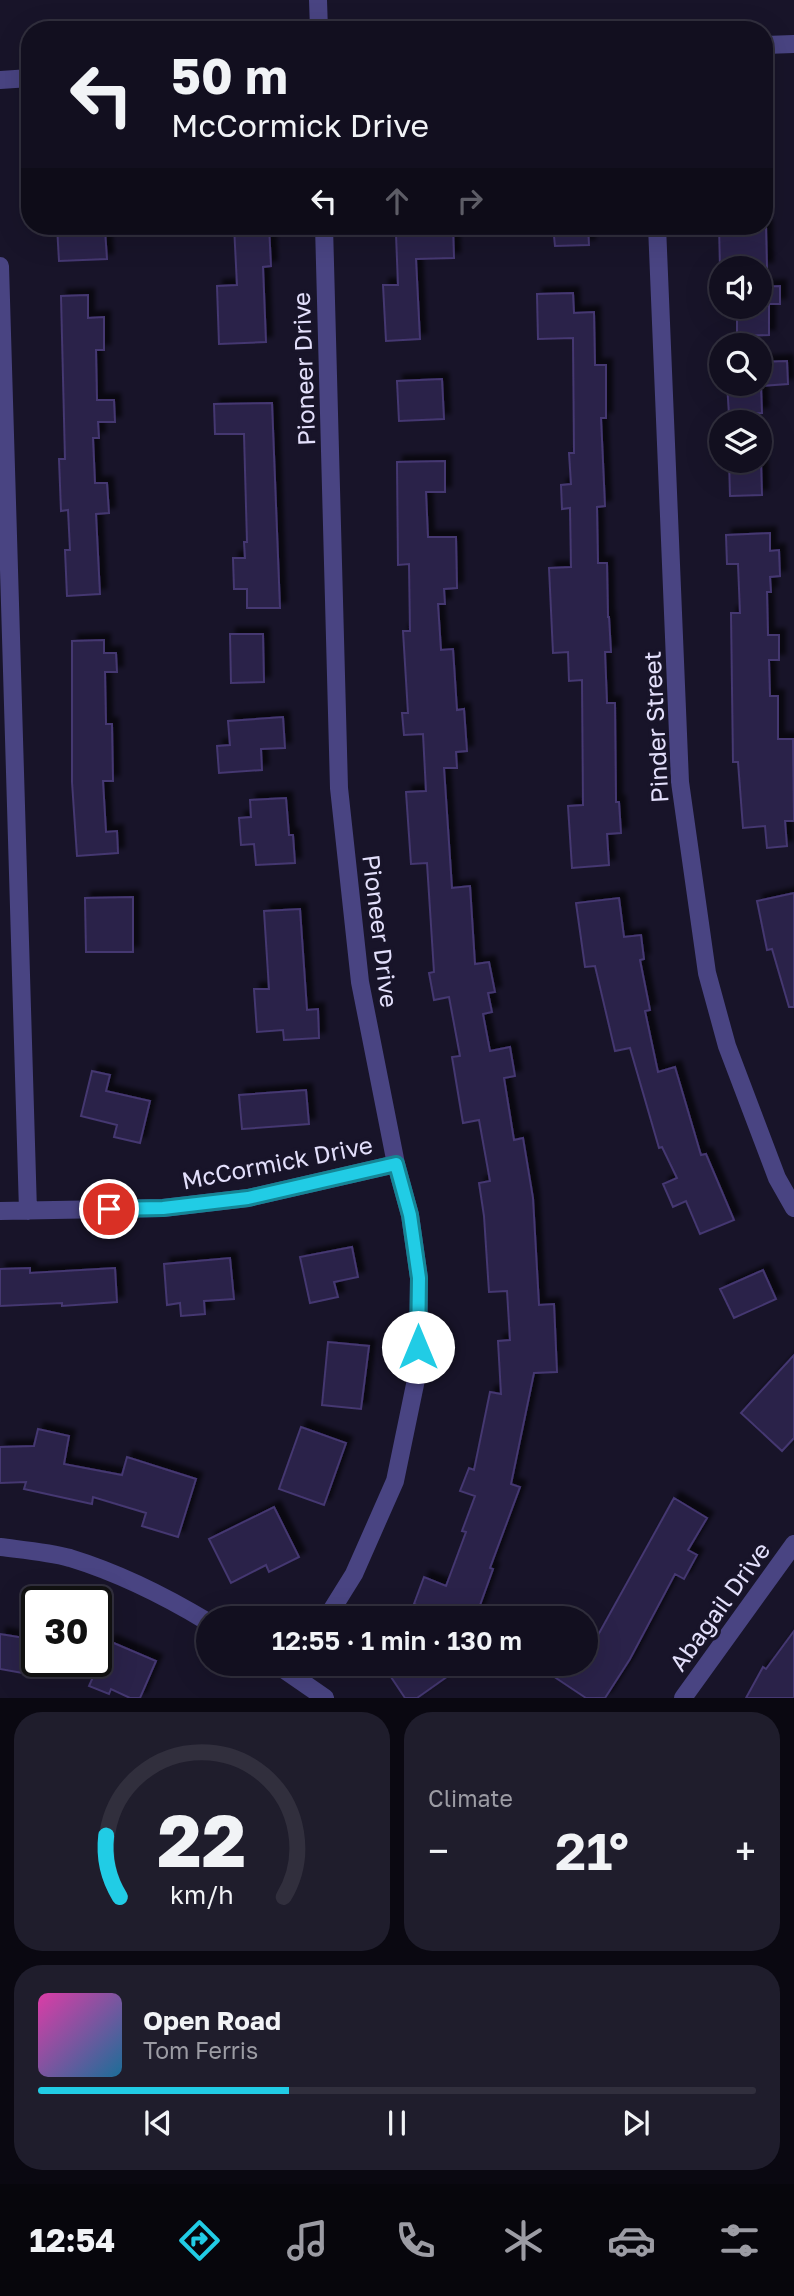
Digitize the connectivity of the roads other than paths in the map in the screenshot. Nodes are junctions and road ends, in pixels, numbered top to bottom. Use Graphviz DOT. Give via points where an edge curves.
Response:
graph roads {
  1 [pos="318,0"];
  2 [pos="319,21"];
  3 [pos="794,44"];
  4 [pos="773,45"];
  5 [pos="21,79"];
  6 [pos="0,80"];
  7 [pos="324,235"];
  8 [pos="657,235"];
  9 [pos="0,266"];
  10 [pos="396,1164"];
  11 [pos="794,1208"];
  12 [pos="28,1210"];
  13 [pos="0,1211"];
  14 [pos="794,1544"];
  15 [pos="0,1547"];
  16 [pos="334,1606"];
  17 [pos="196,1615"];
  18 [pos="298,1676"];
  19 [pos="325,1698"];
  20 [pos="683,1698"];
  1 -- 2 [label="street"];
  3 -- 4 [label="street"];
  5 -- 6 [label="street"];
  7 -- 10 [label="street, Pioneer Drive" via="339,788 360,982"];
  8 -- 11 [label="street, Pinder Street" via="680,782 703,946 727,1046 777,1178"];
  9 -- 12 [label="street"];
  10 -- 12 [label="street, McCormick Drive" via="248,1198 163,1208"];
  10 -- 16 [label="street, Pioneer Drive" via="410,1215 419,1278 418,1370 395,1481 354,1574"];
  12 -- 13 [label="street, McCormick Drive"];
  14 -- 20 [label="street, Abagail Drive"];
  15 -- 17 [label="street" via="68,1558 152,1590"];
  18 -- 19 [label="street"];
}
